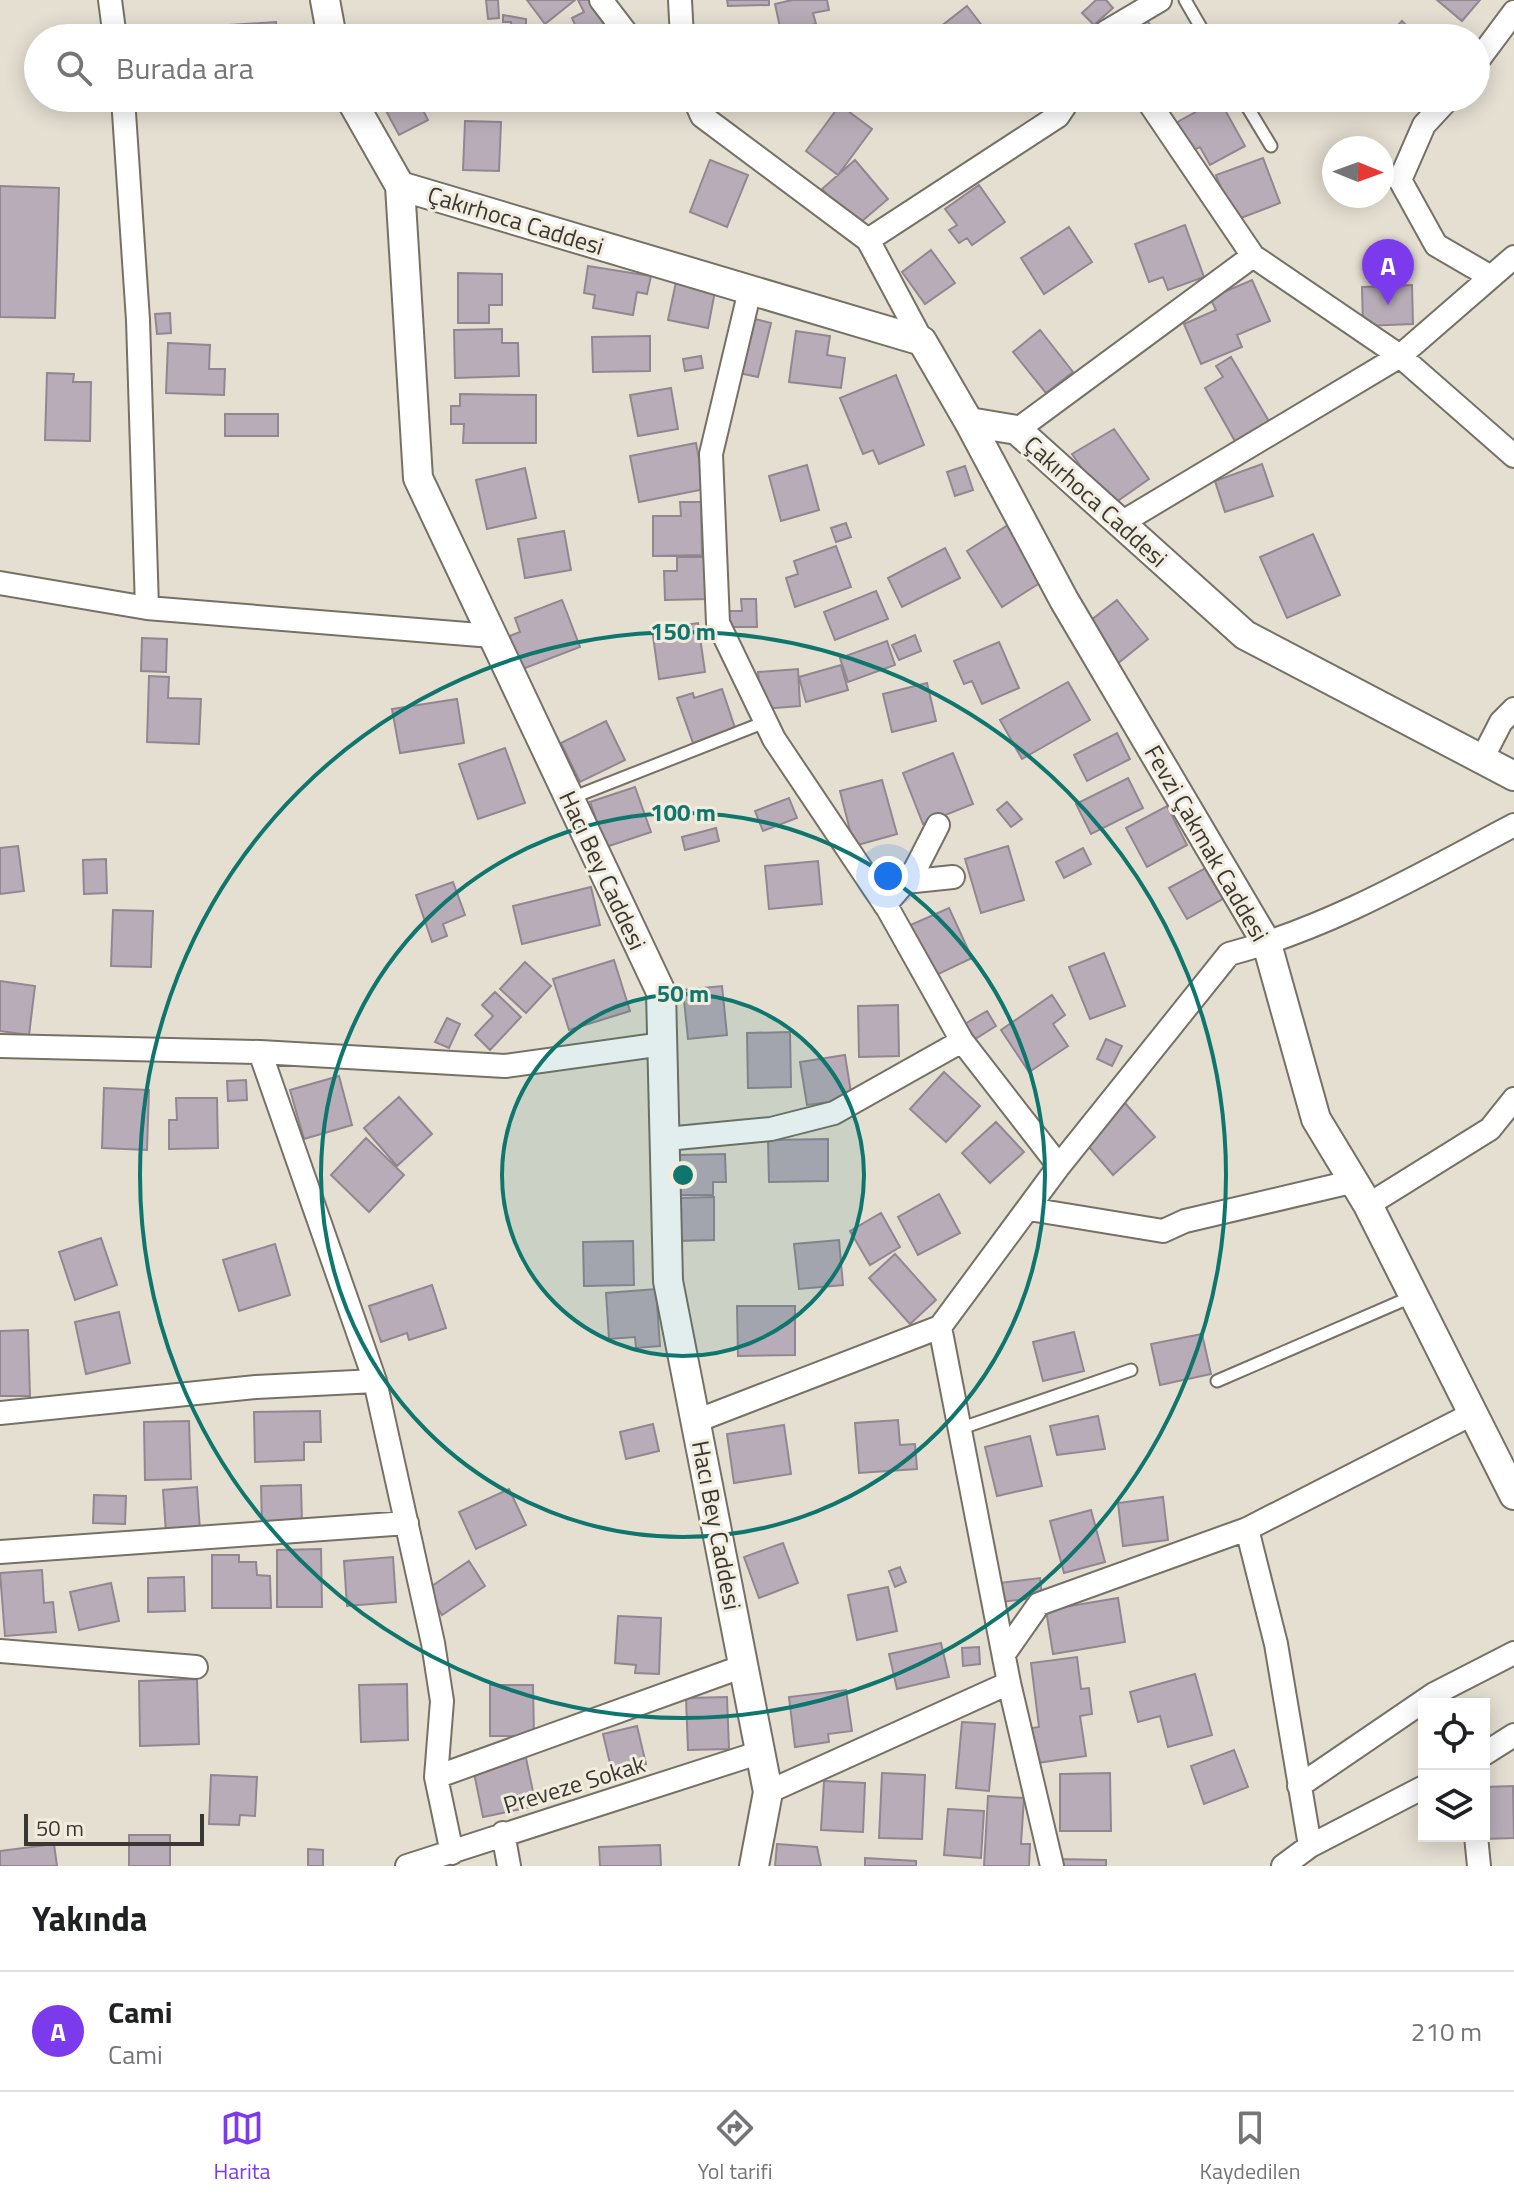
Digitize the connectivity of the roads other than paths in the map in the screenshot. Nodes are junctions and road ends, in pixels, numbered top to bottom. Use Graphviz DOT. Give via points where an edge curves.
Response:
graph roads {
  1 [pos="110,0"];
  2 [pos="325,0"];
  3 [pos="601,0"];
  4 [pos="680,0"];
  5 [pos="1160,0"];
  6 [pos="1185,0"];
  7 [pos="1514,12"];
  8 [pos="113,24"];
  9 [pos="329,24"];
  10 [pos="619,24"];
  11 [pos="681,24"];
  12 [pos="1120,24"];
  13 [pos="1199,24"];
  14 [pos="1490,44"];
  15 [pos="124,112"];
  16 [pos="358,112"];
  17 [pos="700,112"];
  18 [pos="1061,112"];
  19 [pos="1155,112"];
  20 [pos="1250,112"];
  21 [pos="1436,112"];
  22 [pos="1271,146"];
  23 [pos="400,186"];
  24 [pos="868,240"];
  25 [pos="1253,256"];
  26 [pos="1513,262"];
  27 [pos="1491,277"];
  28 [pos="750,290"];
  29 [pos="922,341"];
  30 [pos="1400,356"];
  31 [pos="969,422"];
  32 [pos="1017,430"];
  33 [pos="1514,456"];
  34 [pos="1121,523"];
  35 [pos="0,583"];
  36 [pos="147,608"];
  37 [pos="492,636"];
  38 [pos="1514,709"];
  39 [pos="765,722"];
  40 [pos="1483,757"];
  41 [pos="1514,776"];
  42 [pos="569,799"];
  43 [pos="938,825"];
  44 [pos="1514,825"];
  45 [pos="953,877"];
  46 [pos="905,882"];
  47 [pos="885,905"];
  48 [pos="1267,944"];
  49 [pos="962,1041"];
  50 [pos="663,1044"];
  51 [pos="0,1046"];
  52 [pos="260,1052"];
  53 [pos="1514,1099"];
  54 [pos="666,1139"];
  55 [pos="1059,1166"];
  56 [pos="1351,1182"];
  57 [pos="1368,1205"];
  58 [pos="1029,1209"];
  59 [pos="1413,1296"];
  60 [pos="940,1327"];
  61 [pos="1131,1370"];
  62 [pos="375,1381"];
  63 [pos="1217,1381"];
  64 [pos="0,1413"];
  65 [pos="1472,1414"];
  66 [pos="696,1421"];
  67 [pos="959,1429"];
  68 [pos="1514,1495"];
  69 [pos="407,1523"];
  70 [pos="1247,1529"];
  71 [pos="0,1552"];
  72 [pos="0,1651"];
  73 [pos="1514,1653"];
  74 [pos="1004,1654"];
  75 [pos="744,1666"];
  76 [pos="196,1667"];
  77 [pos="1009,1683"];
  78 [pos="1514,1735"];
  79 [pos="1490,1750"];
  80 [pos="758,1753"];
  81 [pos="436,1777"];
  82 [pos="1299,1786"];
  83 [pos="1418,1790"];
  84 [pos="768,1792"];
  85 [pos="503,1833"];
  86 [pos="1477,1842"];
  87 [pos="1310,1846"];
  88 [pos="452,1853"];
  89 [pos="407,1866"];
  90 [pos="509,1866"];
  91 [pos="754,1866"];
  92 [pos="1052,1866"];
  93 [pos="1283,1866"];
  94 [pos="1479,1866"];
  1 -- 8 [label="street"];
  2 -- 9 [label="street"];
  3 -- 10 [label="street"];
  4 -- 11 [label="street"];
  5 -- 12 [label="street"];
  6 -- 13 [label="lane"];
  7 -- 14 [label="street"];
  15 -- 36 [label="street" via="138,320"];
  16 -- 23 [label="street, Hacı Bey Caddesi"];
  17 -- 24 [label="street"];
  18 -- 24 [label="street"];
  19 -- 25 [label="street"];
  20 -- 22 [label="lane"];
  21 -- 27 [label="street" via="1424,125 1400,180 1436,245"];
  23 -- 28 [label="street, Çakırhoca Caddesi"];
  23 -- 37 [label="street, Hacı Bey Caddesi" via="418,478"];
  24 -- 29 [label="street"];
  25 -- 30 [label="street"];
  25 -- 32 [label="street"];
  26 -- 27 [label="street"];
  27 -- 30 [label="street"];
  28 -- 29 [label="street, Çakırhoca Caddesi"];
  28 -- 39 [label="street" via="711,454 718,623"];
  29 -- 31 [label="street"];
  30 -- 33 [label="street"];
  30 -- 34 [label="street"];
  31 -- 32 [label="street, Çakırhoca Caddesi"];
  31 -- 48 [label="street, Fevzi Çakmak Caddesi" via="1064,600"];
  32 -- 34 [label="street, Çakırhoca Caddesi"];
  34 -- 40 [label="street, Çakırhoca Caddesi" via="1245,635"];
  35 -- 36 [label="street"];
  36 -- 37 [label="street"];
  37 -- 42 [label="street, Hacı Bey Caddesi"];
  38 -- 40 [label="street"];
  39 -- 42 [label="lane"];
  39 -- 47 [label="street"];
  40 -- 41 [label="street, Çakırhoca Caddesi"];
  42 -- 50 [label="street, Hacı Bey Caddesi" via="661,992"];
  43 -- 46 [label="street"];
  44 -- 48 [label="street" via="1348,913"];
  45 -- 46 [label="street"];
  46 -- 47 [label="street"];
  47 -- 49 [label="street"];
  48 -- 55 [label="street" via="1229,954"];
  48 -- 56 [label="street, Fevzi Çakmak Caddesi" via="1316,1119"];
  49 -- 54 [label="street" via="834,1113 771,1129"];
  49 -- 55 [label="street"];
  50 -- 52 [label="street" via="505,1066"];
  50 -- 54 [label="street, Hacı Bey Caddesi"];
  51 -- 52 [label="street"];
  52 -- 62 [label="street"];
  53 -- 57 [label="street" via="1490,1129"];
  54 -- 66 [label="street, Hacı Bey Caddesi" via="668,1281"];
  55 -- 58 [label="street"];
  56 -- 57 [label="street, Fevzi Çakmak Caddesi"];
  56 -- 58 [label="street" via="1185,1221 1163,1231"];
  57 -- 59 [label="street, Fevzi Çakmak Caddesi"];
  58 -- 60 [label="street"];
  59 -- 63 [label="lane"];
  59 -- 65 [label="street, Fevzi Çakmak Caddesi"];
  60 -- 66 [label="street"];
  60 -- 67 [label="street"];
  61 -- 67 [label="lane"];
  62 -- 64 [label="street" via="256,1387"];
  62 -- 69 [label="street"];
  65 -- 68 [label="street, Fevzi Çakmak Caddesi"];
  65 -- 70 [label="street"];
  66 -- 75 [label="street, Hacı Bey Caddesi"];
  67 -- 74 [label="street"];
  69 -- 71 [label="street"];
  69 -- 81 [label="street" via="442,1701"];
  70 -- 74 [label="street" via="1039,1604"];
  70 -- 82 [label="street" via="1276,1644"];
  72 -- 76 [label="street"];
  73 -- 82 [label="street" via="1434,1694"];
  74 -- 77 [label="street"];
  75 -- 80 [label="street, Hacı Bey Caddesi"];
  75 -- 81 [label="street"];
  77 -- 84 [label="street"];
  77 -- 92 [label="street"];
  78 -- 79 [label="street"];
  80 -- 84 [label="street, Hacı Bey Caddesi"];
  80 -- 85 [label="street, Preveze Sokak"];
  81 -- 88 [label="street"];
  82 -- 87 [label="street"];
  83 -- 87 [label="street"];
  84 -- 91 [label="street, Hacı Bey Caddesi"];
  85 -- 88 [label="street, Preveze Sokak"];
  85 -- 90 [label="street"];
  86 -- 94 [label="street"];
  87 -- 93 [label="street"];
  88 -- 89 [label="street, Preveze Sokak"];
}
